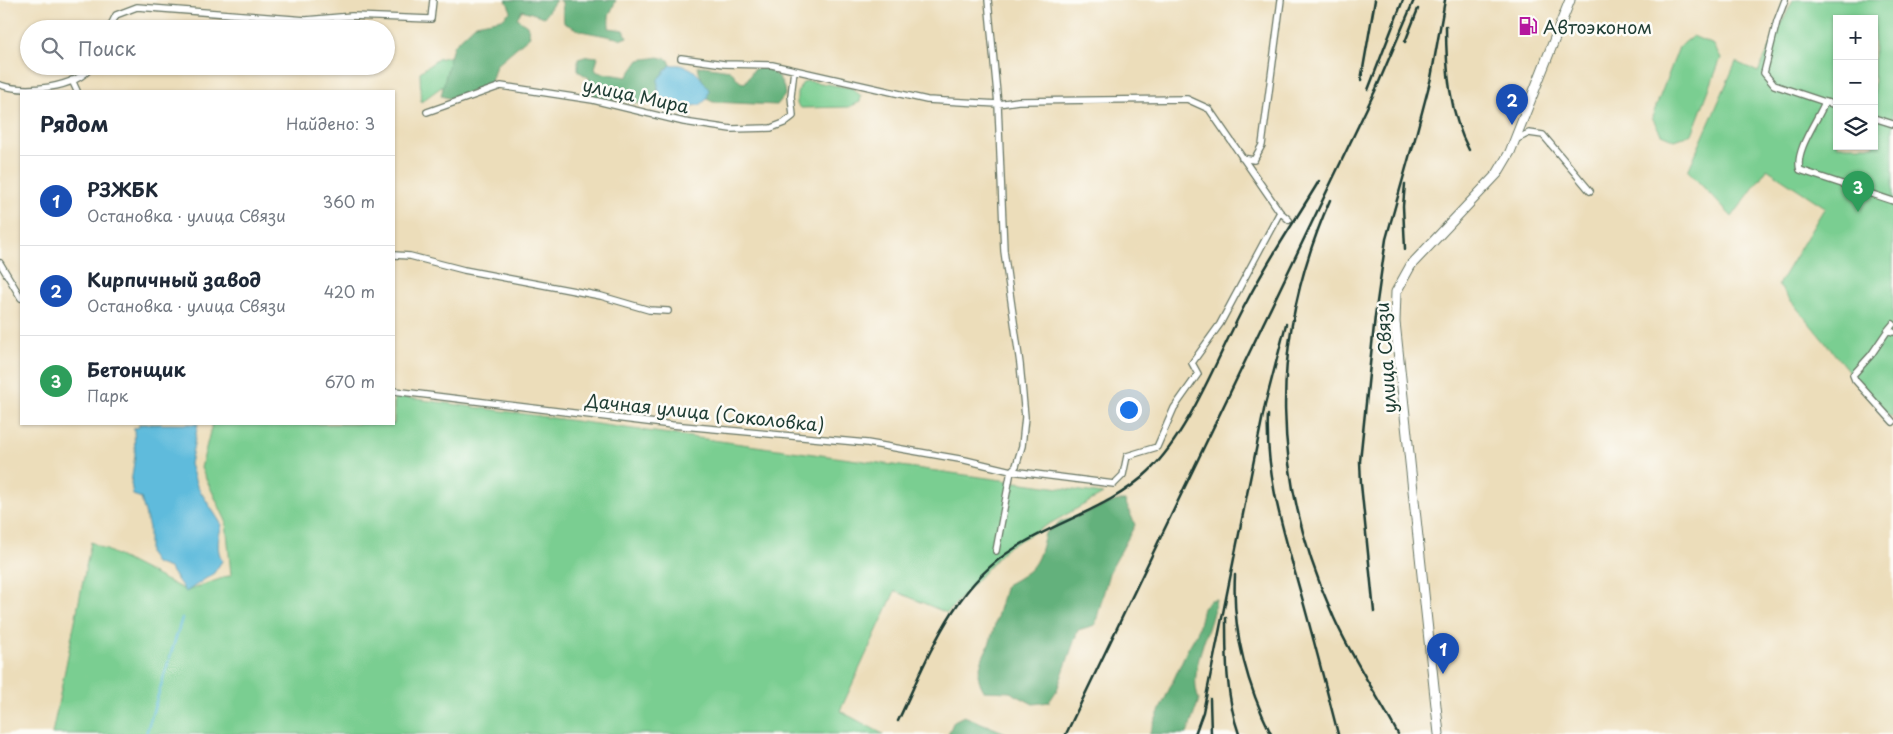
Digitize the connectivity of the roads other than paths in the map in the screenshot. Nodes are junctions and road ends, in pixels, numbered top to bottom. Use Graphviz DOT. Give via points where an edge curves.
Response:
graph roads {
  1 [pos="134,0"];
  2 [pos="433,0"];
  3 [pos="988,0"];
  4 [pos="1280,0"];
  5 [pos="1570,0"];
  6 [pos="1785,0"];
  7 [pos="136,7"];
  8 [pos="114,20"];
  9 [pos="680,58"];
  10 [pos="794,70"];
  11 [pos="79,75"];
  12 [pos="72,80"];
  13 [pos="0,85"];
  14 [pos="77,90"];
  15 [pos="1825,102"];
  16 [pos="998,104"];
  17 [pos="1834,105"];
  18 [pos="427,112"];
  19 [pos="1878,119"];
  20 [pos="1893,124"];
  21 [pos="1514,140"];
  22 [pos="1242,158"];
  23 [pos="1590,191"];
  24 [pos="1893,201"];
  25 [pos="1280,212"];
  26 [pos="1289,220"];
  27 [pos="395,255"];
  28 [pos="0,263"];
  29 [pos="20,296"];
  30 [pos="668,311"];
  31 [pos="1893,324"];
  32 [pos="1891,331"];
  33 [pos="395,391"];
  34 [pos="1893,422"];
  35 [pos="1011,471"];
  36 [pos="996,551"];
  37 [pos="1439,734"];
  1 -- 7 [label="street"];
  2 -- 7 [label="street" via="431,19 352,16 306,20"];
  3 -- 16 [label="street"];
  4 -- 22 [label="street" via="1262,144 1254,160"];
  5 -- 21 [label="street, улица Связи"];
  6 -- 15 [label="street" via="1764,73 1774,85"];
  7 -- 8 [label="street" via="116,15"];
  9 -- 10 [label="street" via="724,64 772,65"];
  10 -- 16 [label="street" via="927,100"];
  10 -- 18 [label="street, улица Мира" via="791,96 794,116 771,128 731,129 684,122 593,100 502,86"];
  11 -- 12 [label="street"];
  12 -- 13 [label="street" via="39,89"];
  12 -- 14 [label="street"];
  15 -- 17 [label="street"];
  15 -- 24 [label="street" via="1802,149 1798,160 1800,170"];
  16 -- 22 [label="street" via="1187,99 1210,109"];
  16 -- 35 [label="street" via="1004,251 1025,417 1022,446 1016,466"];
  19 -- 20 [label="street"];
  21 -- 23 [label="street" via="1529,133 1542,135"];
  21 -- 37 [label="street, улица Связи" via="1497,174 1411,264 1396,292 1395,322"];
  22 -- 25 [label="street"];
  25 -- 26 [label="street"];
  25 -- 35 [label="street, Дачная улица (Соколовка)" via="1220,324 1192,363 1198,374 1174,408 1156,447 1127,456 1123,475 1114,484"];
  27 -- 30 [label="street" via="601,296 649,310"];
  28 -- 29 [label="street"];
  31 -- 32 [label="street"];
  32 -- 34 [label="street" via="1852,375"];
  33 -- 35 [label="street, Дачная улица (Соколовка)" via="672,425 867,443"];
  35 -- 36 [label="street"];
}
